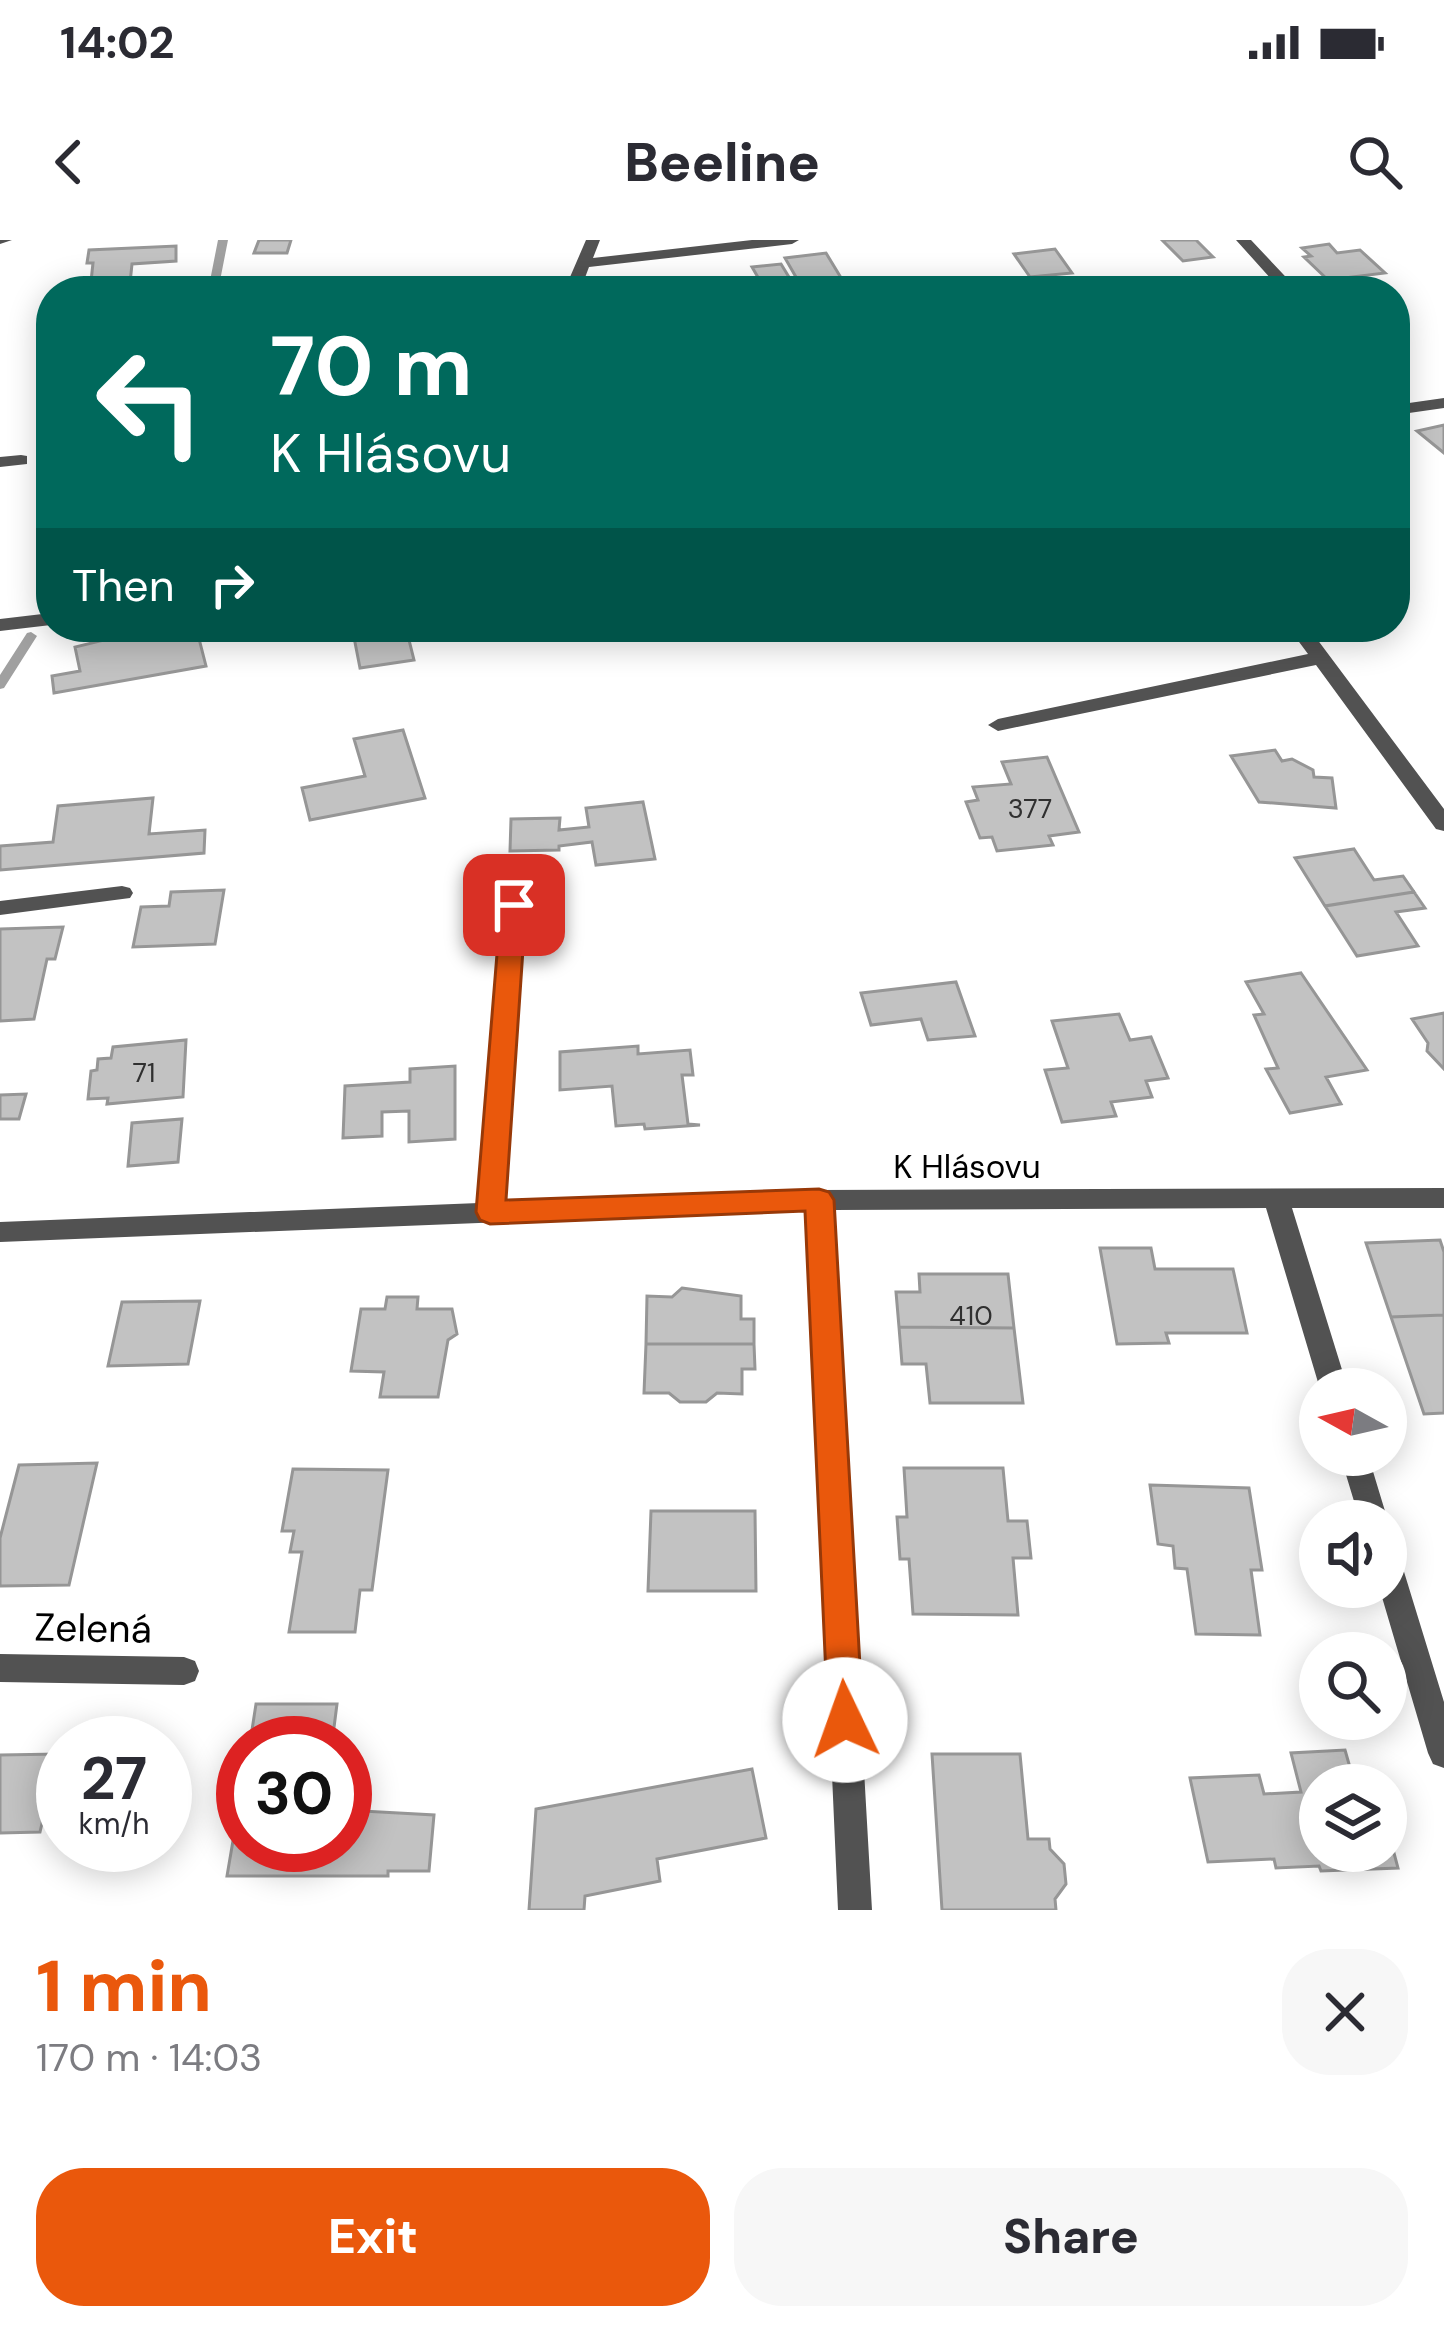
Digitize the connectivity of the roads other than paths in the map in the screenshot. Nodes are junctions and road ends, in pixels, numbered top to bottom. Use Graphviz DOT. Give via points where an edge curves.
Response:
graph roads {
  1 [pos="593,240"];
  2 [pos="792,240"];
  3 [pos="1243,240"];
  4 [pos="587,263"];
  5 [pos="580,276"];
  6 [pos="1277,276"];
  7 [pos="1444,404"];
  8 [pos="1410,405"];
  9 [pos="21,460"];
  10 [pos="0,462"];
  11 [pos="36,621"];
  12 [pos="0,625"];
  13 [pos="1311,642"];
  14 [pos="1324,657"];
  15 [pos="998,725"];
  16 [pos="1444,824"];
  17 [pos="122,893"];
  18 [pos="514,905"];
  19 [pos="0,908"];
  20 [pos="1276,1198"];
  21 [pos="1444,1198"];
  22 [pos="819,1200"];
  23 [pos="490,1212"];
  24 [pos="0,1232"];
  25 [pos="1328,1368"];
  26 [pos="1400,1608"];
  27 [pos="0,1668"];
  28 [pos="184,1672"];
  29 [pos="1444,1753"];
  30 [pos="855,1910"];
  1 -- 4 [label="street"];
  2 -- 4 [label="street"];
  3 -- 6 [label="street"];
  4 -- 5 [label="street"];
  7 -- 8 [label="street"];
  9 -- 10 [label="street"];
  11 -- 12 [label="street"];
  13 -- 14 [label="street"];
  14 -- 15 [label="street"];
  14 -- 16 [label="street"];
  17 -- 19 [label="street"];
  18 -- 23 [label="street"];
  20 -- 21 [label="street, K Hlásovu"];
  20 -- 22 [label="street, K Hlásovu"];
  20 -- 25 [label="street"];
  22 -- 23 [label="street, K Hlásovu"];
  22 -- 30 [label="street"];
  23 -- 24 [label="street, K Hlásovu"];
  26 -- 29 [label="street"];
  27 -- 28 [label="street, Zelená"];
}
